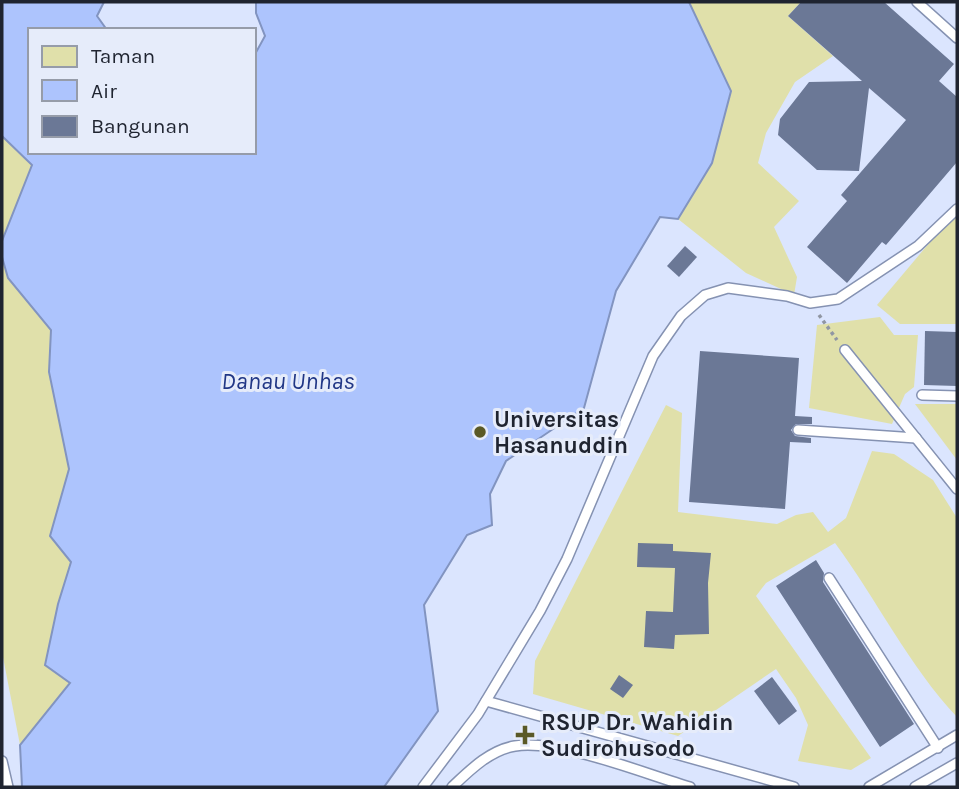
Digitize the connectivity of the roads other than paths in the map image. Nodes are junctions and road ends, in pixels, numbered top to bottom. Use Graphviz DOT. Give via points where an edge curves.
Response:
graph roads {
  1 [pos="917,2"];
  2 [pos="957,38"];
  3 [pos="957,209"];
  4 [pos="845,350"];
  5 [pos="922,395"];
  6 [pos="957,396"];
  7 [pos="798,430"];
  8 [pos="916,438"];
  9 [pos="957,489"];
  10 [pos="829,578"];
  11 [pos="486,701"];
  12 [pos="957,735"];
  13 [pos="938,748"];
  14 [pos="2,761"];
  15 [pos="957,763"];
  16 [pos="8,787"];
  17 [pos="423,787"];
  18 [pos="453,787"];
  19 [pos="690,787"];
  20 [pos="794,787"];
  21 [pos="869,787"];
  22 [pos="915,787"];
  1 -- 2 [label="lane"];
  3 -- 11 [label="lane" via="918,246 842,298 810,303 728,288 712,292 681,316 653,356 567,559"];
  4 -- 8 [label="lane"];
  5 -- 6 [label="lane"];
  7 -- 8 [label="lane"];
  8 -- 9 [label="lane"];
  10 -- 13 [label="lane"];
  11 -- 17 [label="lane"];
  11 -- 20 [label="lane"];
  12 -- 13 [label="lane"];
  13 -- 21 [label="lane"];
  14 -- 16 [label="lane"];
  15 -- 22 [label="lane"];
  18 -- 19 [label="lane" via="478,762 514,746 543,746 588,756"];
}
